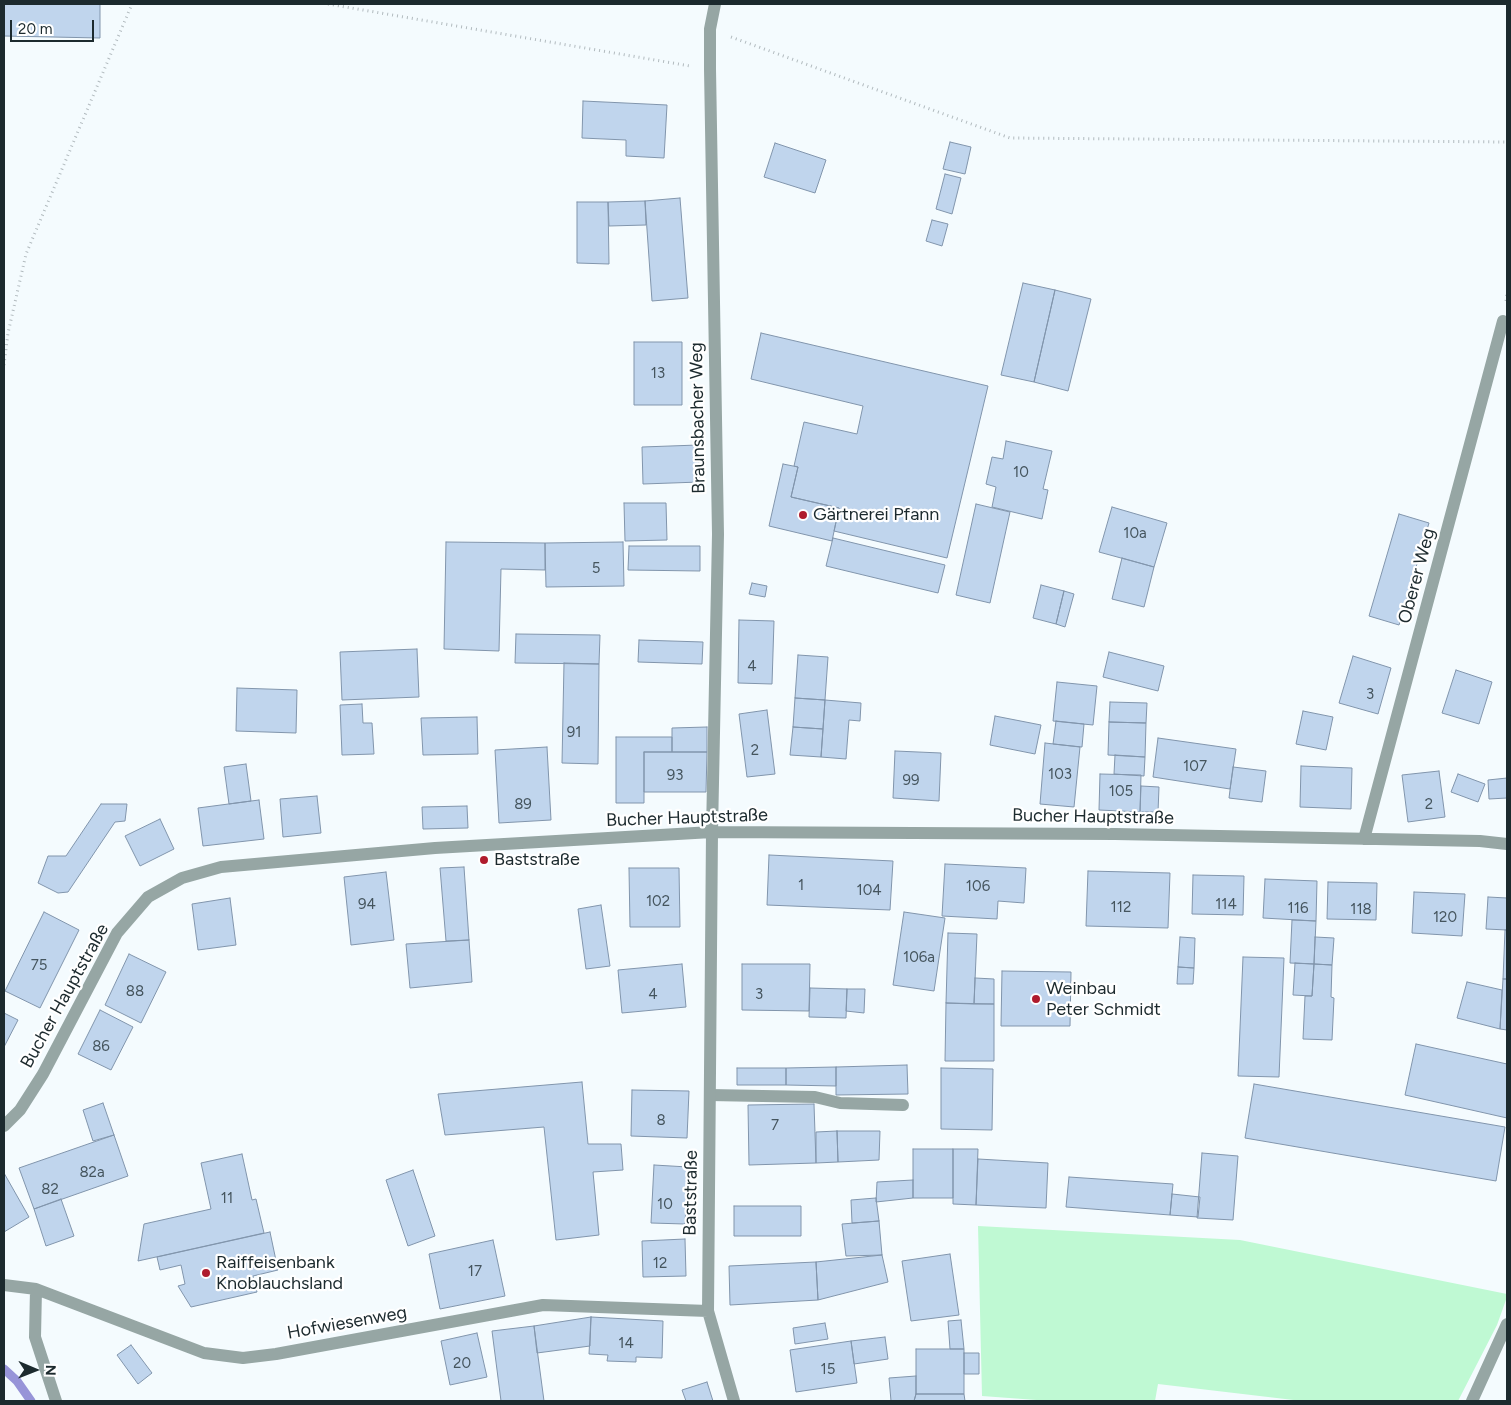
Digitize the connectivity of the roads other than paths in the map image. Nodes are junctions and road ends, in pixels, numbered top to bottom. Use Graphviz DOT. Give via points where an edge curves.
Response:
graph roads {
  1 [pos="715,4"];
  2 [pos="1503,321"];
  3 [pos="712,832"];
  4 [pos="1364,839"];
  5 [pos="1507,844"];
  6 [pos="710,1095"];
  7 [pos="903,1105"];
  8 [pos="4,1126"];
  9 [pos="4,1285"];
  10 [pos="36,1289"];
  11 [pos="708,1311"];
  12 [pos="1507,1324"];
  13 [pos="56,1401"];
  14 [pos="734,1401"];
  15 [pos="1472,1401"];
  1 -- 3 [label="street, Braunsbacher Weg" via="710,29 710,69 718,534"];
  2 -- 4 [label="street, Oberer Weg"];
  3 -- 4 [label="street, Bucher Hauptstraße"];
  3 -- 6 [label="street, Baststraße"];
  3 -- 8 [label="street, Bucher Hauptstraße" via="435,848 221,867 182,878 148,897 117,933 43,1074 20,1110"];
  4 -- 5 [label="street, Bucher Hauptstraße"];
  6 -- 7 [label="street" via="815,1097 840,1103"];
  6 -- 11 [label="street, Baststraße"];
  9 -- 10 [label="street, Hofwiesenweg"];
  10 -- 11 [label="street, Hofwiesenweg" via="204,1353 243,1358 543,1305"];
  10 -- 13 [label="street" via="35,1337"];
  11 -- 14 [label="street, Baststraße"];
  12 -- 15 [label="street"];
}
